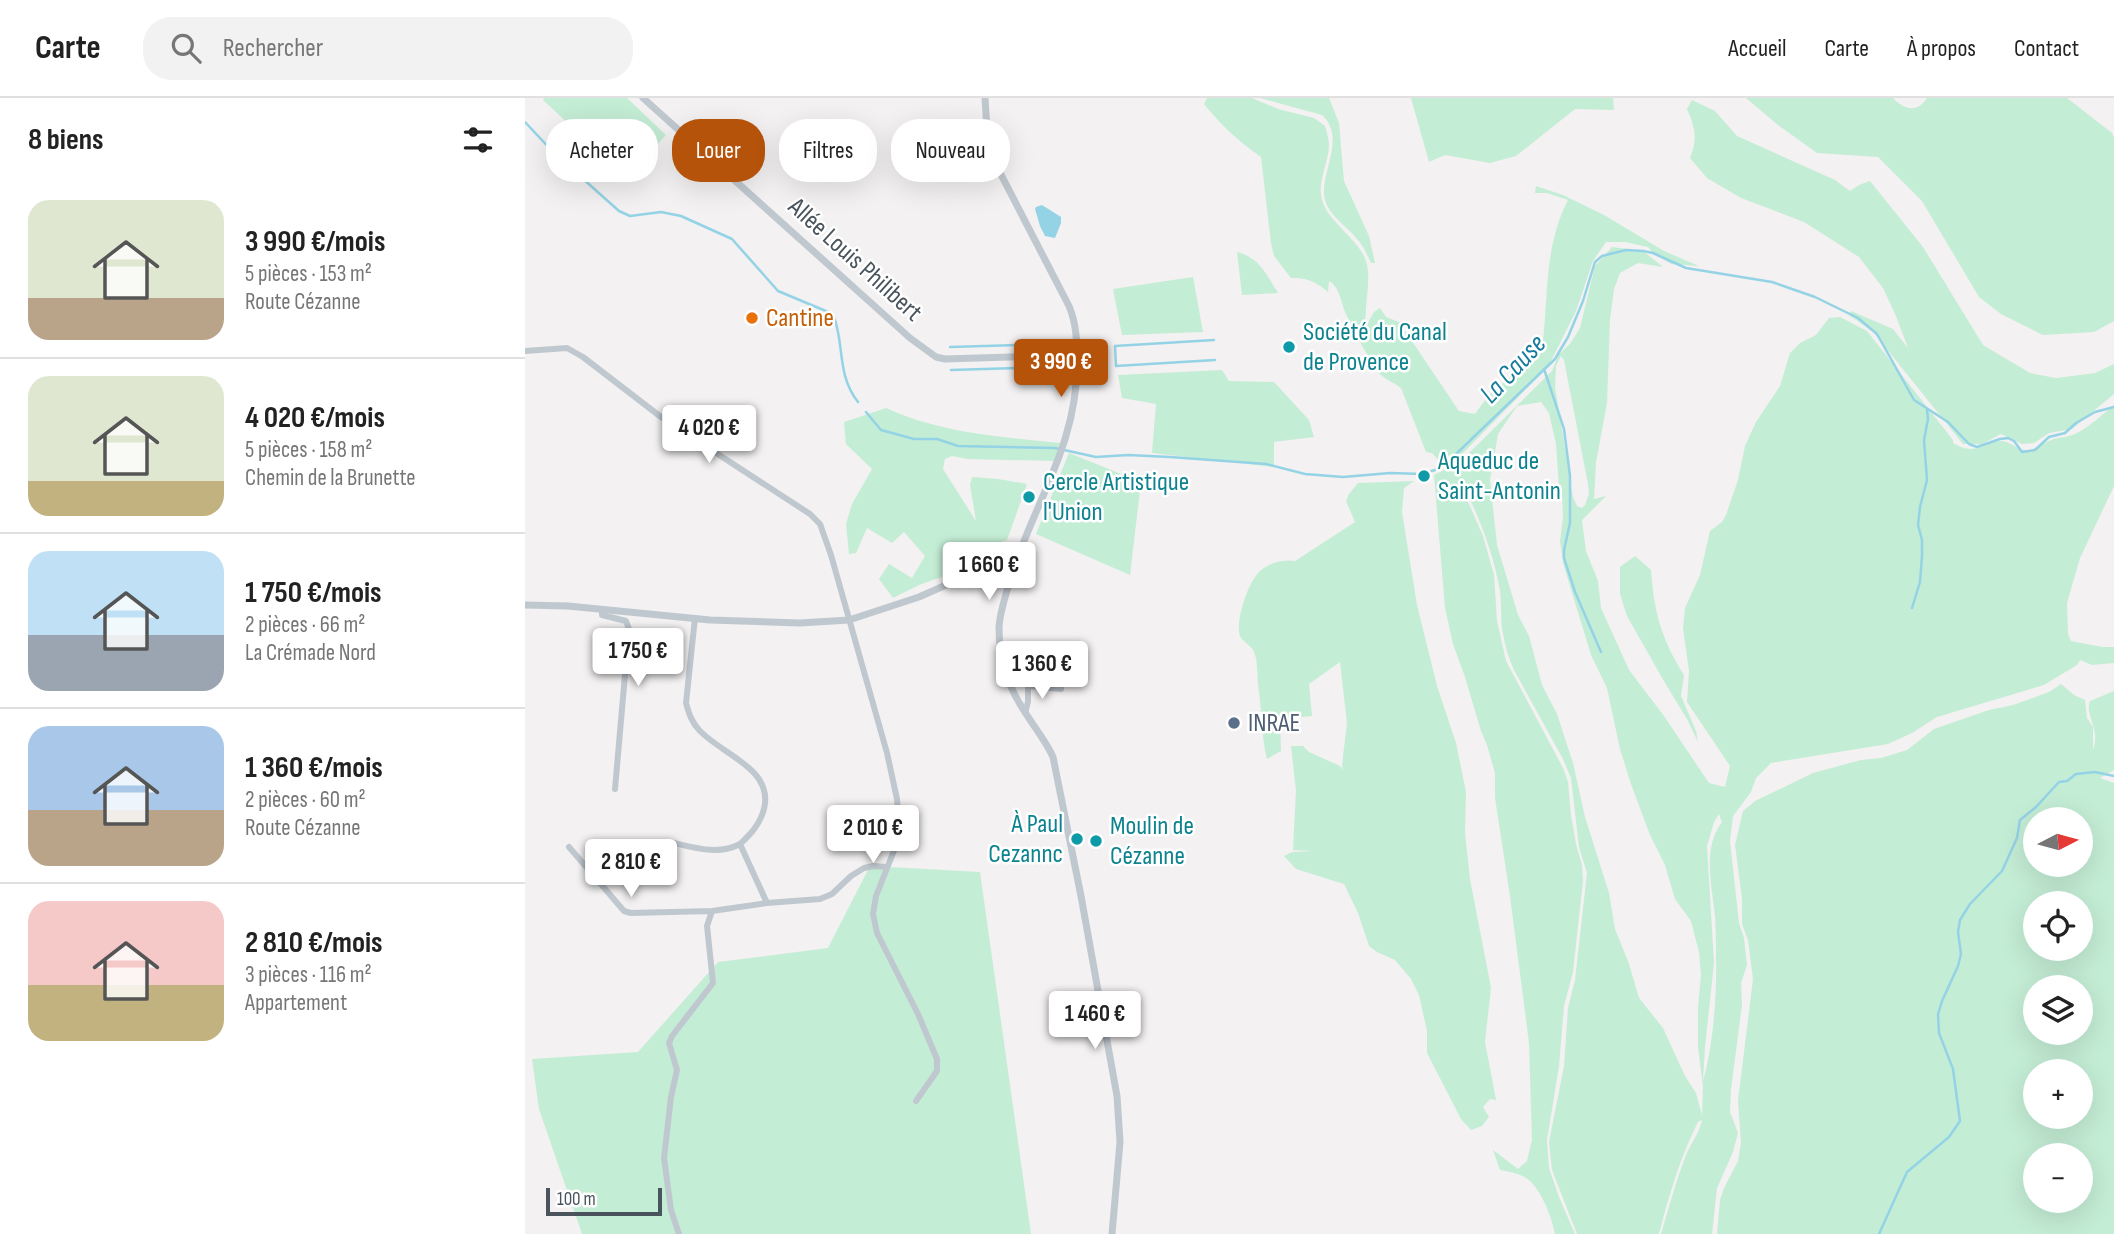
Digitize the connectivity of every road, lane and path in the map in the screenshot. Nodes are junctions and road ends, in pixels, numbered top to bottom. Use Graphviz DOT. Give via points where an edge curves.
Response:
graph roads {
  1 [pos="643,98"];
  2 [pos="985,98"];
  3 [pos="525,351"];
  4 [pos="1077,355"];
  5 [pos="1022,547"];
  6 [pos="525,605"];
  7 [pos="602,610"];
  8 [pos="695,618"];
  9 [pos="849,620"];
  10 [pos="1061,689"];
  11 [pos="1025,713"];
  12 [pos="615,789"];
  13 [pos="669,842"];
  14 [pos="740,844"];
  15 [pos="569,847"];
  16 [pos="887,867"];
  17 [pos="767,903"];
  18 [pos="712,911"];
  19 [pos="916,1101"];
  20 [pos="679,1234"];
  21 [pos="1112,1234"];
  1 -- 4 [label="street, Allée Louis Philibert" via="936,357"];
  2 -- 4 [label="street" via="992,155 1072,314"];
  3 -- 9 [label="street" via="568,348 661,417 810,514 820,524"];
  4 -- 5 [label="street" via="1076,393 1064,447"];
  5 -- 9 [label="street" via="919,597"];
  5 -- 11 [label="street" via="999,628 1008,681"];
  6 -- 7 [label="street"];
  7 -- 8 [label="street"];
  7 -- 12 [label="street" via="602,615 626,621 629,629"];
  8 -- 9 [label="street"];
  8 -- 14 [label="street" via="686,697 689,716 705,735 754,772 765,791 762,816"];
  9 -- 16 [label="street" via="897,799 898,835"];
  10 -- 11 [label="street" via="1028,687"];
  11 -- 21 [label="street" via="1055,764 1117,1096 1120,1142"];
  13 -- 14 [label="street" via="716,850"];
  14 -- 17 [label="street"];
  15 -- 18 [label="street" via="624,911"];
  16 -- 17 [label="street" via="864,868 827,897"];
  16 -- 19 [label="street" via="876,896 874,923 938,1063"];
  17 -- 18 [label="street"];
  18 -- 20 [label="street" via="707,926 713,983 669,1043 677,1070 664,1158"];
}
